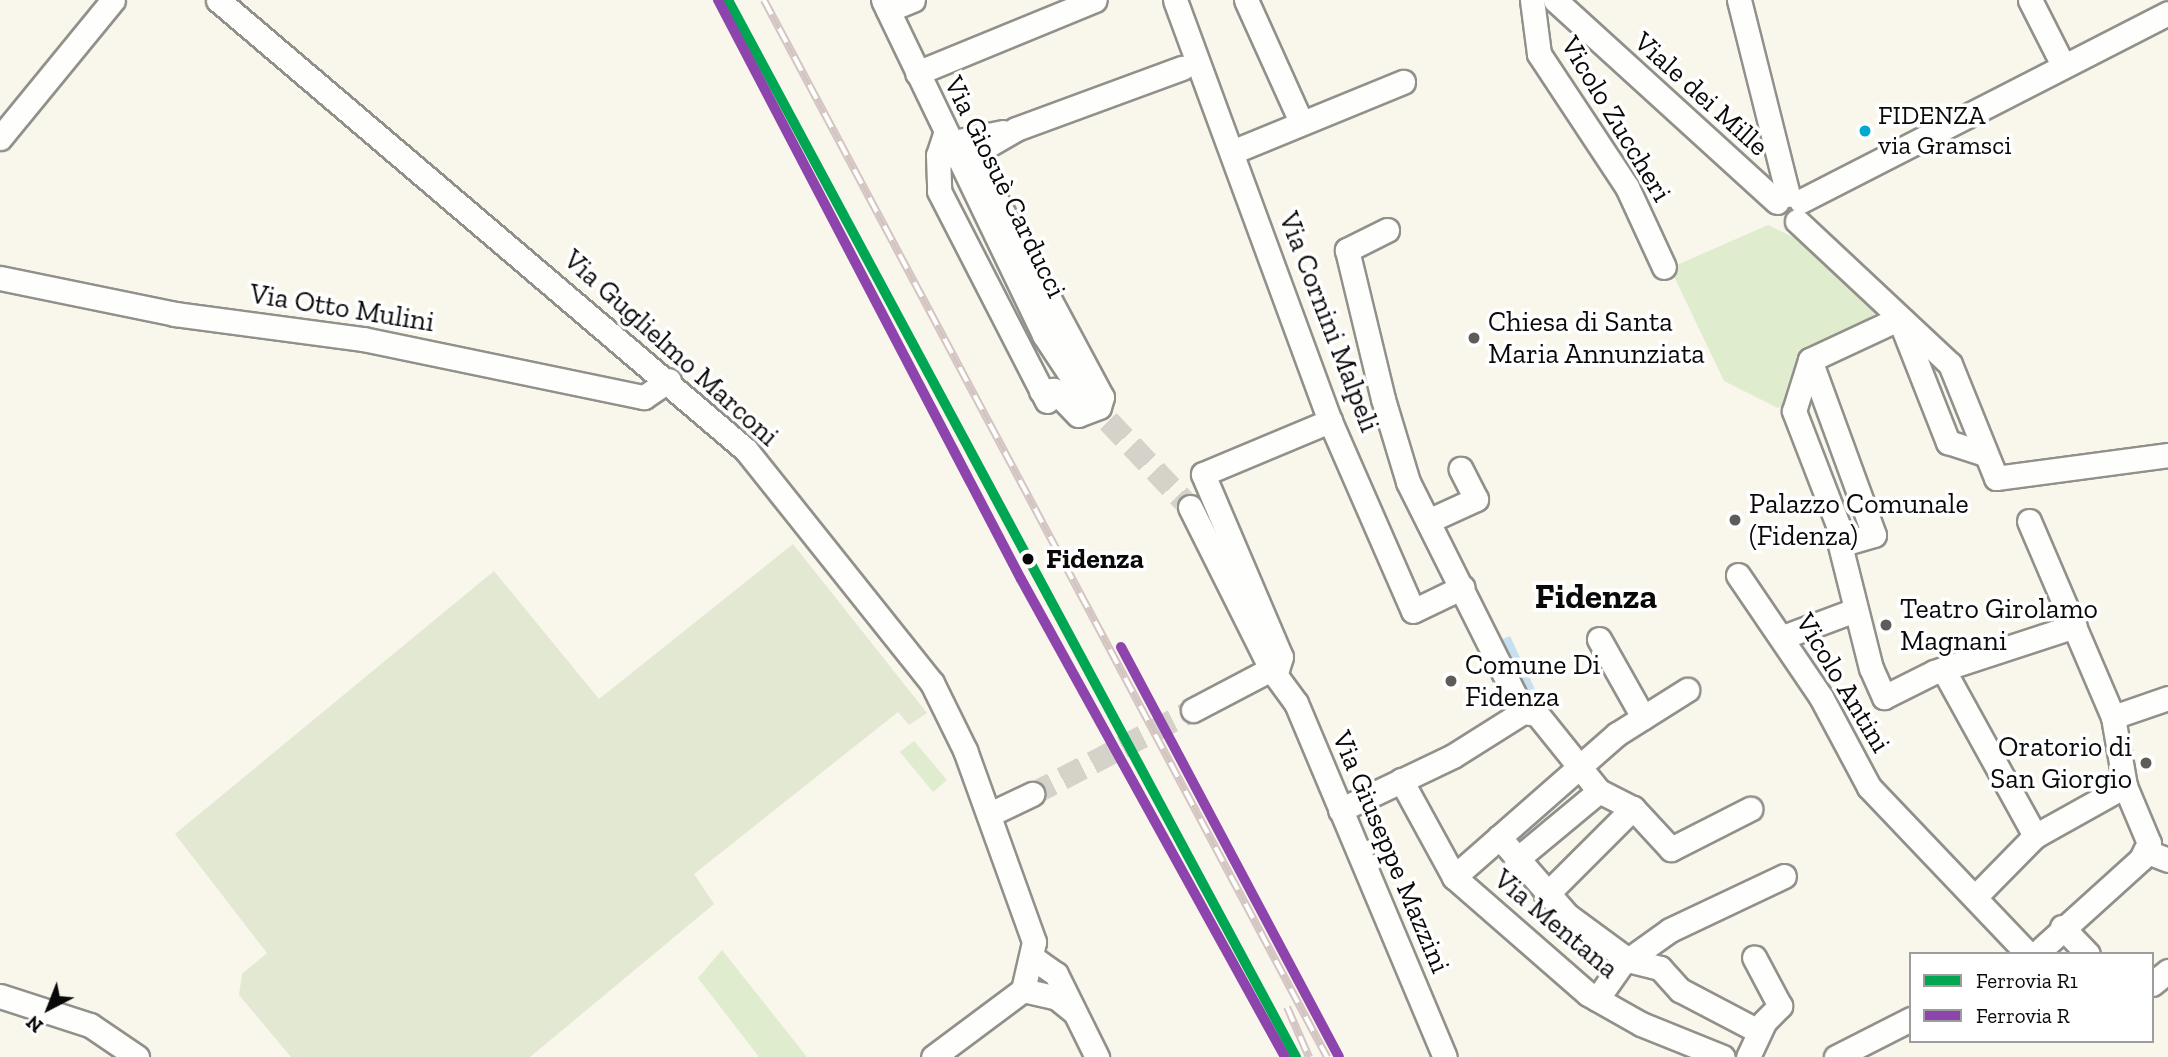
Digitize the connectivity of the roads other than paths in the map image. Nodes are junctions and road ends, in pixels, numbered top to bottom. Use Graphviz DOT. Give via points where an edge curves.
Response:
graph roads {
  1 [pos="113,0"];
  2 [pos="218,0"];
  3 [pos="913,0"];
  4 [pos="1095,0"];
  5 [pos="1175,0"];
  6 [pos="1246,0"];
  7 [pos="1739,0"];
  8 [pos="2030,0"];
  9 [pos="885,5"];
  10 [pos="1560,5"];
  11 [pos="1534,11"];
  12 [pos="2168,13"];
  13 [pos="2063,65"];
  14 [pos="1182,68"];
  15 [pos="917,73"];
  16 [pos="1403,82"];
  17 [pos="1301,122"];
  18 [pos="1016,129"];
  19 [pos="0,138"];
  20 [pos="956,149"];
  21 [pos="1231,152"];
  22 [pos="1791,204"];
  23 [pos="1387,230"];
  24 [pos="1664,267"];
  25 [pos="0,278"];
  26 [pos="1898,319"];
  27 [pos="1810,360"];
  28 [pos="669,380"];
  29 [pos="1083,394"];
  30 [pos="1330,421"];
  31 [pos="2168,455"];
  32 [pos="1461,469"];
  33 [pos="1190,507"];
  34 [pos="1428,521"];
  35 [pos="2029,521"];
  36 [pos="1843,544"];
  37 [pos="1738,575"];
  38 [pos="1463,587"];
  39 [pos="1855,610"];
  40 [pos="2075,626"];
  41 [pos="1783,637"];
  42 [pos="1599,639"];
  43 [pos="1943,669"];
  44 [pos="1273,672"];
  45 [pos="1687,690"];
  46 [pos="2168,698"];
  47 [pos="1193,710"];
  48 [pos="1524,712"];
  49 [pos="2113,717"];
  50 [pos="1643,718"];
  51 [pos="1579,766"];
  52 [pos="1401,780"];
  53 [pos="2125,786"];
  54 [pos="1599,791"];
  55 [pos="1032,794"];
  56 [pos="1633,808"];
  57 [pos="1340,810"];
  58 [pos="1750,810"];
  59 [pos="990,814"];
  60 [pos="2035,836"];
  61 [pos="1499,837"];
  62 [pos="2159,858"];
  63 [pos="1516,860"];
  64 [pos="1784,876"];
  65 [pos="1454,877"];
  66 [pos="1546,895"];
  67 [pos="1975,897"];
  68 [pos="2062,927"];
  69 [pos="2026,952"];
  70 [pos="2038,952"];
  71 [pos="2086,952"];
  72 [pos="1754,957"];
  73 [pos="1033,958"];
  74 [pos="1628,960"];
  75 [pos="2168,971"];
  76 [pos="2154,982"];
  77 [pos="1023,990"];
  78 [pos="0,996"];
  79 [pos="1597,999"];
  80 [pos="1073,1011"];
  81 [pos="1909,1020"];
  82 [pos="1759,1031"];
  83 [pos="1869,1049"];
  84 [pos="136,1057"];
  85 [pos="933,1057"];
  86 [pos="1097,1057"];
  87 [pos="1445,1057"];
  88 [pos="1723,1057"];
  89 [pos="1748,1057"];
  90 [pos="1836,1057"];
  1 -- 19 [label="street"];
  2 -- 28 [label="street, Via Guglielmo Marconi"];
  3 -- 9 [label="street"];
  4 -- 15 [label="street"];
  5 -- 21 [label="street, Via Cornini Malpeli"];
  6 -- 17 [label="street"];
  7 -- 22 [label="street"];
  8 -- 13 [label="street"];
  9 -- 15 [label="street, Via Giosuè Carducci"];
  10 -- 11 [label="street"];
  10 -- 22 [label="street, Viale dei Mille"];
  11 -- 24 [label="street, Vicolo Zuccheri" via="1539,54 1627,187"];
  12 -- 13 [label="street"];
  13 -- 22 [label="street"];
  14 -- 18 [label="street"];
  15 -- 20 [label="street, Via Giosuè Carducci"];
  16 -- 17 [label="street"];
  17 -- 21 [label="street"];
  18 -- 20 [label="street"];
  18 -- 20 [label="street" via="985,147"];
  20 -- 20 [label="street" via="1101,397 1098,407 1078,415 1047,394 949,217 939,191 938,155"];
  20 -- 29 [label="street, Via Giosuè Carducci" via="1044,335"];
  21 -- 30 [label="street, Via Cornini Malpeli"];
  22 -- 26 [label="street, Viale dei Mille"];
  23 -- 34 [label="street" via="1347,250 1408,482"];
  25 -- 28 [label="street, Via Otto Mulini" via="175,314 363,339 645,397"];
  26 -- 27 [label="street"];
  26 -- 31 [label="street, Viale dei Mille" via="1950,364 1996,478"];
  27 -- 36 [label="street" via="1794,411"];
  27 -- 36 [label="street" via="1874,535"];
  28 -- 59 [label="street, Via Guglielmo Marconi" via="746,450 932,683"];
  30 -- 38 [label="street, Via Cornini Malpeli" via="1413,611"];
  30 -- 44 [label="street" via="1203,474 1281,657"];
  32 -- 34 [label="street" via="1476,499"];
  33 -- 44 [label="street, Via Giuseppe Mazzini"];
  34 -- 38 [label="street"];
  35 -- 40 [label="street"];
  36 -- 39 [label="street"];
  37 -- 41 [label="street, Vicolo Antini"];
  38 -- 48 [label="street"];
  39 -- 41 [label="street"];
  39 -- 43 [label="street" via="1884,696"];
  40 -- 43 [label="street"];
  40 -- 49 [label="street"];
  41 -- 67 [label="street, Vicolo Antini" via="1869,787"];
  42 -- 50 [label="street"];
  43 -- 60 [label="street"];
  44 -- 47 [label="street"];
  44 -- 57 [label="street, Via Giuseppe Mazzini" via="1296,702"];
  45 -- 50 [label="street"];
  46 -- 49 [label="street"];
  48 -- 51 [label="street" via="1537,714"];
  48 -- 52 [label="street"];
  49 -- 53 [label="street"];
  50 -- 51 [label="street"];
  51 -- 54 [label="street"];
  51 -- 61 [label="street"];
  52 -- 57 [label="street"];
  52 -- 65 [label="street, Via Mentana"];
  53 -- 60 [label="street"];
  53 -- 62 [label="street"];
  54 -- 56 [label="street"];
  54 -- 63 [label="street"];
  55 -- 59 [label="street"];
  56 -- 58 [label="street" via="1671,849"];
  56 -- 66 [label="street"];
  57 -- 87 [label="street, Via Giuseppe Mazzini"];
  59 -- 73 [label="street, Via Guglielmo Marconi" via="1034,942"];
  60 -- 67 [label="street"];
  61 -- 63 [label="street"];
  61 -- 65 [label="street"];
  62 -- 68 [label="street"];
  63 -- 66 [label="street"];
  64 -- 74 [label="street" via="1670,930"];
  65 -- 79 [label="street, Via Mentana"];
  66 -- 74 [label="street"];
  67 -- 69 [label="street, Vicolo Antini"];
  68 -- 70 [label="street"];
  68 -- 71 [label="street"];
  72 -- 82 [label="street" via="1780,1006"];
  73 -- 77 [label="street"];
  73 -- 80 [label="street" via="1056,974"];
  74 -- 79 [label="street"];
  74 -- 82 [label="street" via="1660,968 1680,990"];
  75 -- 76 [label="street"];
  77 -- 80 [label="street" via="1057,998"];
  77 -- 85 [label="street"];
  78 -- 84 [label="street" via="90,1025"];
  79 -- 88 [label="street, Via Mentana"];
  80 -- 86 [label="street"];
  81 -- 83 [label="street"];
  82 -- 89 [label="street"];
  83 -- 90 [label="street"];
}
